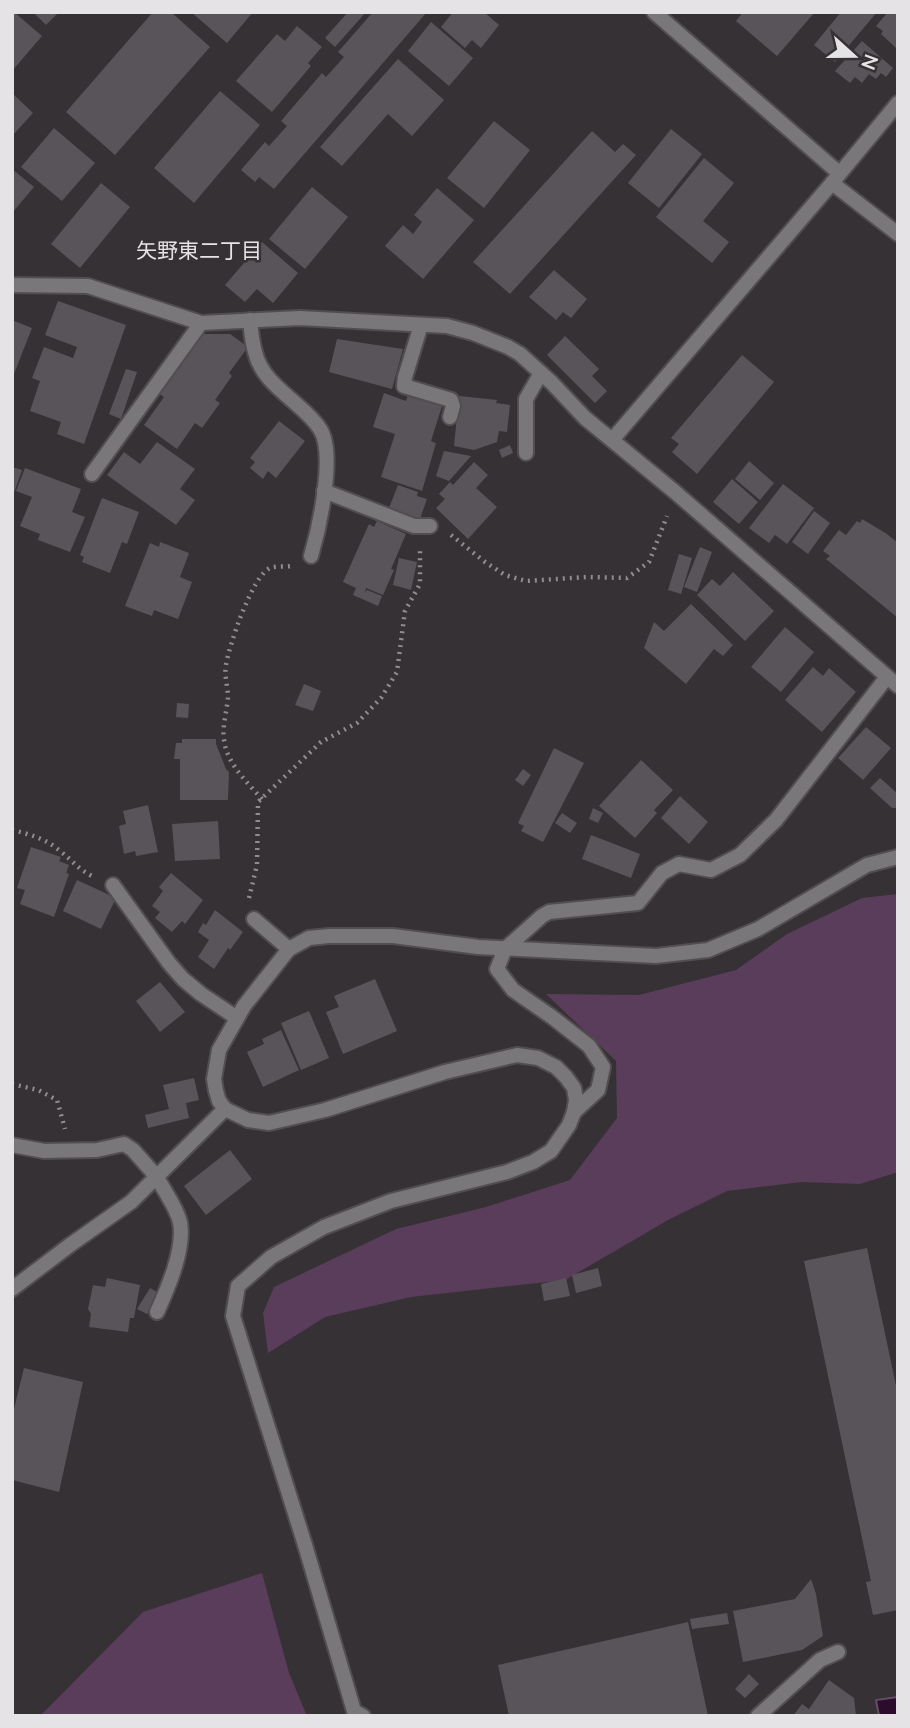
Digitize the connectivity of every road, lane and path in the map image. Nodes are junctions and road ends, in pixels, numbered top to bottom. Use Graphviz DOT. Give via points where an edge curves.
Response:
graph roads {
  1 [pos="654,12"];
  2 [pos="898,103"];
  3 [pos="835,178"];
  4 [pos="898,234"];
  5 [pos="12,285"];
  6 [pos="250,320"];
  7 [pos="201,323"];
  8 [pos="421,325"];
  9 [pos="541,373"];
  10 [pos="450,417"];
  11 [pos="612,440"];
  12 [pos="526,453"];
  13 [pos="92,474"];
  14 [pos="324,491"];
  15 [pos="675,492"];
  16 [pos="426,526"];
  17 [pos="311,556"];
  18 [pos="892,681"];
  19 [pos="262,799"];
  20 [pos="12,830"];
  21 [pos="898,857"];
  22 [pos="113,885"];
  23 [pos="254,919"];
  24 [pos="289,949"];
  25 [pos="505,949"];
  26 [pos="237,1018"];
  27 [pos="12,1084"];
  28 [pos="225,1110"];
  29 [pos="574,1112"];
  30 [pos="12,1145"];
  31 [pos="66,1150"];
  32 [pos="157,1177"];
  33 [pos="12,1289"];
  34 [pos="157,1312"];
  35 [pos="838,1652"];
  36 [pos="363,1716"];
  37 [pos="758,1716"];
  1 -- 3 [label="street"];
  2 -- 3 [label="street"];
  3 -- 4 [label="street"];
  3 -- 11 [label="street"];
  5 -- 7 [label="street" via="88,286"];
  6 -- 7 [label="street"];
  6 -- 8 [label="street"];
  6 -- 14 [label="street" via="255,355 268,379 322,431 327,451"];
  7 -- 13 [label="street"];
  8 -- 9 [label="street" via="447,326 501,344"];
  8 -- 10 [label="street" via="404,386 452,400"];
  9 -- 11 [label="street"];
  9 -- 12 [label="street" via="526,399"];
  11 -- 15 [label="street"];
  14 -- 16 [label="street" via="414,526"];
  14 -- 17 [label="street"];
  15 -- 16 [label="path" via="649,562 627,578 526,581 505,575 450,534"];
  15 -- 18 [label="street"];
  16 -- 19 [label="path" via="420,584 405,611 397,672 357,723 321,742"];
  17 -- 19 [label="path" via="307,562 269,568 264,573 247,600 225,667 224,740 231,760"];
  18 -- 25 [label="street" via="776,820 740,855 711,870 679,864 662,873 638,903 549,912"];
  19 -- 23 [label="path" via="258,802 257,865 249,897"];
  20 -- 22 [label="path" via="47,842 89,875"];
  21 -- 25 [label="street" via="867,865 758,929 708,950 656,956"];
  22 -- 26 [label="street" via="183,979"];
  23 -- 24 [label="street"];
  24 -- 25 [label="street" via="319,937 393,936"];
  24 -- 26 [label="street"];
  25 -- 29 [label="street" via="496,969 513,990 589,1046 603,1067 598,1090"];
  26 -- 28 [label="street" via="215,1067 216,1091"];
  27 -- 31 [label="path" via="57,1100"];
  28 -- 29 [label="street" via="269,1123 517,1055 547,1062 566,1077 574,1088"];
  28 -- 32 [label="street"];
  29 -- 36 [label="street" via="551,1151 533,1162 391,1201 324,1227 271,1257 238,1286 233,1316 354,1711"];
  30 -- 31 [label="street"];
  31 -- 32 [label="street" via="124,1144"];
  32 -- 33 [label="street" via="131,1202"];
  32 -- 34 [label="street" via="180,1221 180,1238"];
  35 -- 37 [label="street" via="820,1660"];
}
